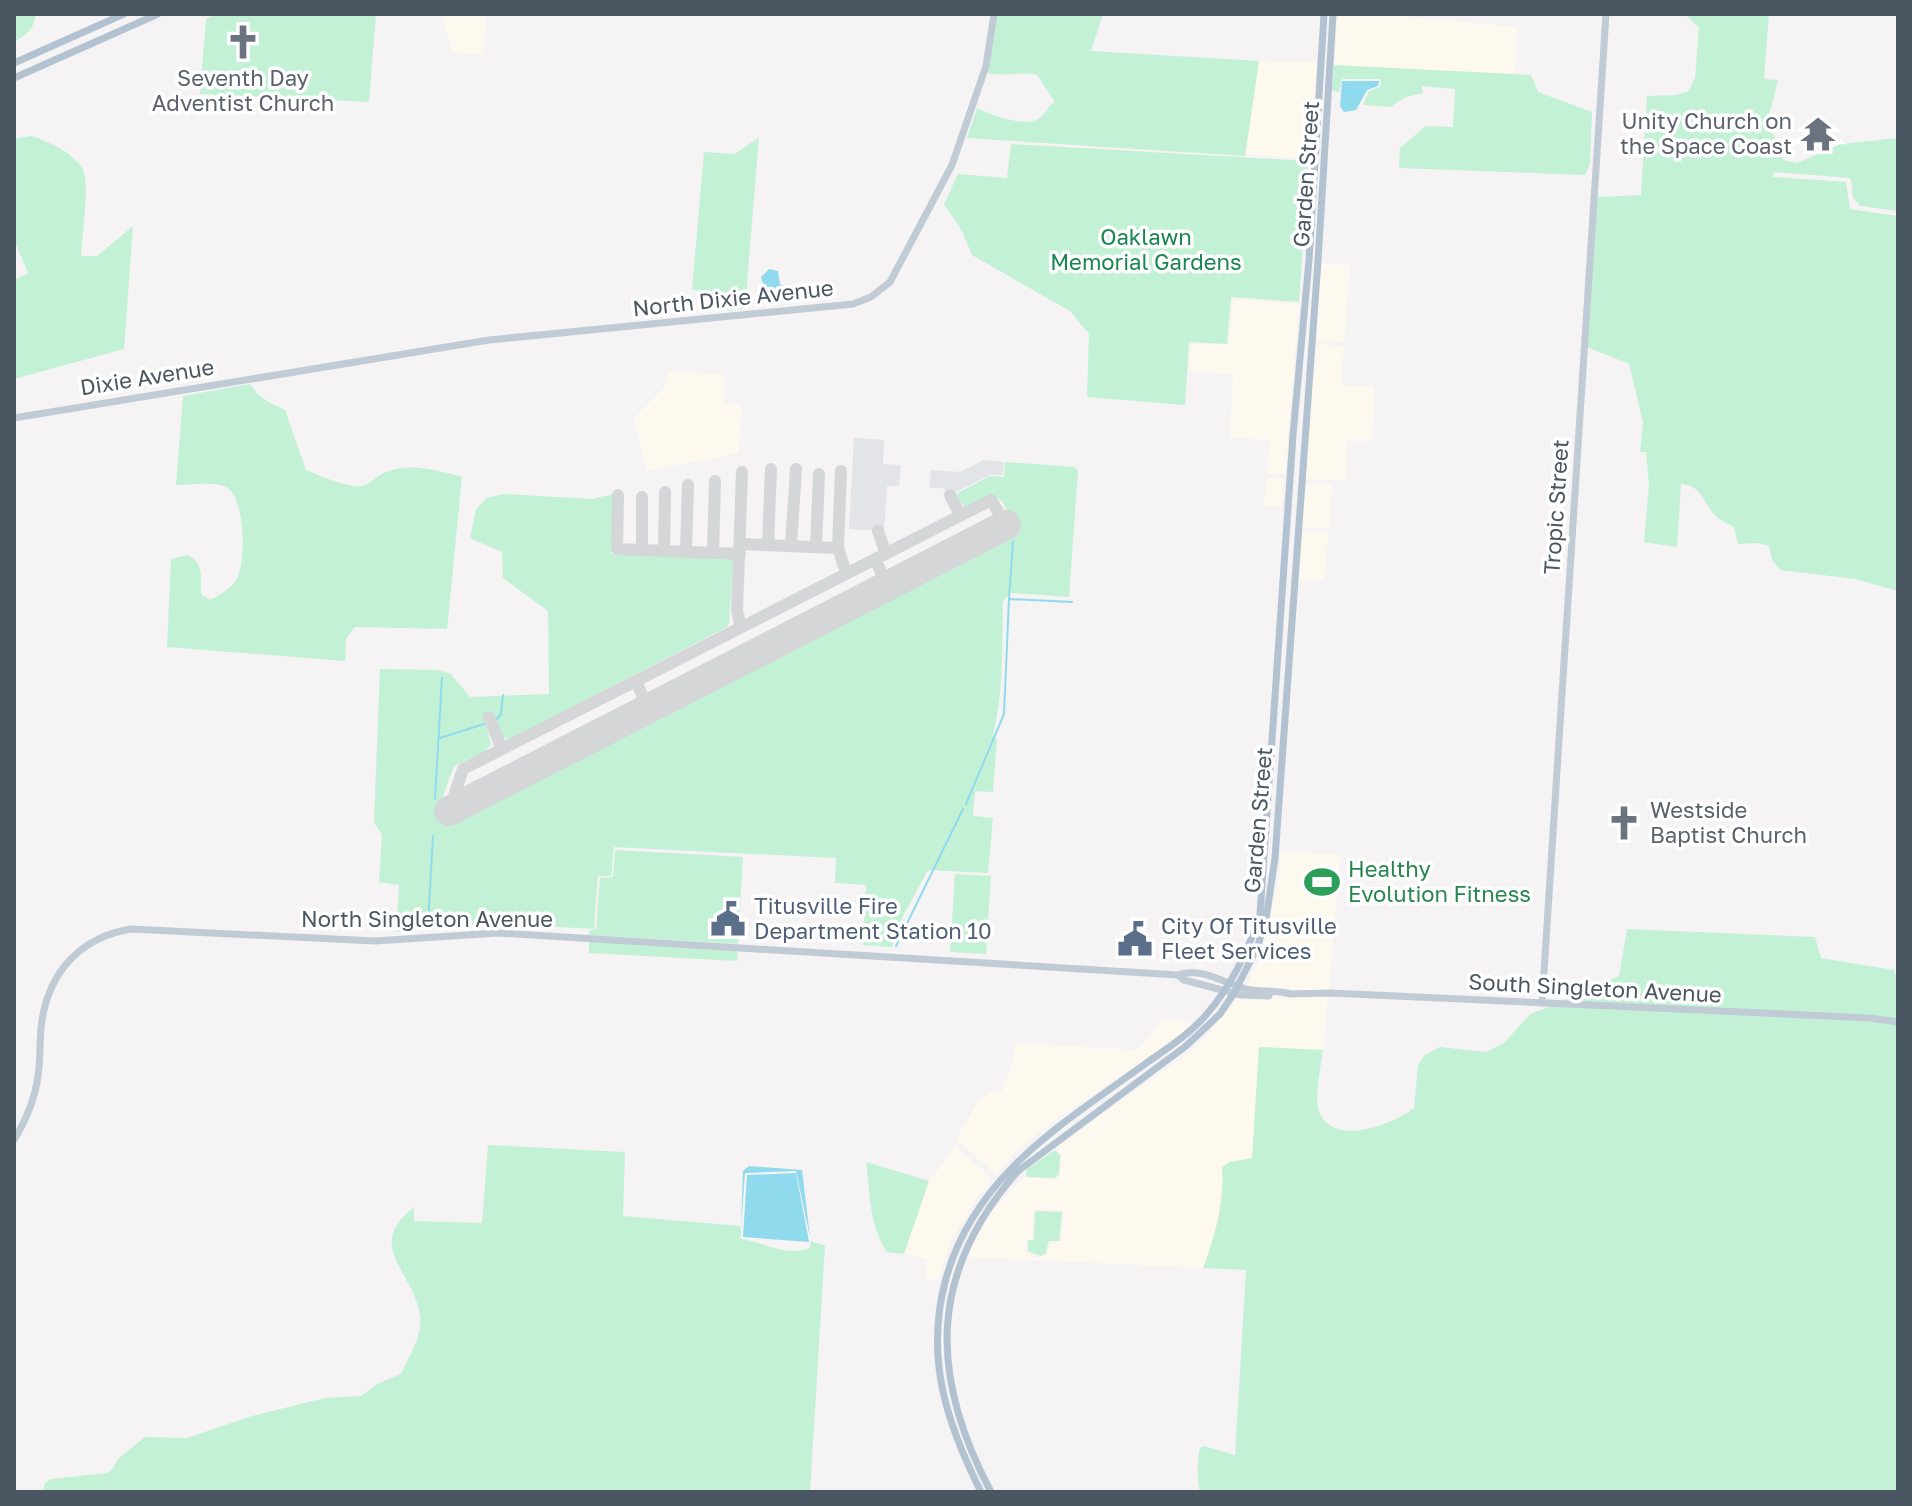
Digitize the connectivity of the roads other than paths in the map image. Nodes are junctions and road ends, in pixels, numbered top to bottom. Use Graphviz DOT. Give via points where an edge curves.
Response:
graph roads {
  1 [pos="124,14"];
  2 [pos="158,14"];
  3 [pos="994,14"];
  4 [pos="1324,14"];
  5 [pos="1333,14"];
  6 [pos="1606,14"];
  7 [pos="14,63"];
  8 [pos="14,78"];
  9 [pos="286,373"];
  10 [pos="14,418"];
  11 [pos="1304,431"];
  12 [pos="1293,435"];
  13 [pos="1178,975"];
  14 [pos="1234,987"];
  15 [pos="1225,991"];
  16 [pos="1542,1003"];
  17 [pos="1898,1022"];
  18 [pos="1130,1075"];
  19 [pos="1111,1089"];
  20 [pos="1116,1097"];
  21 [pos="1098,1110"];
  22 [pos="14,1140"];
  23 [pos="981,1492"];
  24 [pos="991,1492"];
  1 -- 7 [label="main road"];
  2 -- 8 [label="main road"];
  3 -- 9 [label="street, North Dixie Avenue" via="986,66 956,155 890,282 871,297 853,304 489,340"];
  4 -- 12 [label="main road, Garden Street"];
  5 -- 11 [label="main road, Garden Street"];
  6 -- 16 [label="street, Tropic Street"];
  9 -- 10 [label="street, Dixie Avenue"];
  11 -- 12 [label="main road"];
  11 -- 14 [label="main road, Garden Street" via="1273,885 1257,948"];
  12 -- 14 [label="main road, Garden Street" via="1264,889"];
  13 -- 14 [label="street, North Singleton Avenue" via="1208,975"];
  13 -- 15 [label="street, North Singleton Avenue"];
  13 -- 22 [label="street, North Singleton Avenue" via="498,933 375,941 131,929 75,952 58,973 41,1022 34,1096"];
  14 -- 15 [label="main road, Garden Street"];
  14 -- 16 [label="street, South Singleton Avenue" via="1258,996"];
  14 -- 20 [label="main road, Garden Street" via="1205,1030"];
  15 -- 18 [label="main road, Garden Street" via="1194,1028"];
  16 -- 17 [label="street, South Singleton Avenue"];
  18 -- 19 [label="main road, Garden Street"];
  18 -- 20 [label="main road"];
  19 -- 21 [label="main road"];
  19 -- 23 [label="main road, Garden Street" via="1009,1168 973,1216 948,1272 938,1322 938,1366 951,1429"];
  20 -- 21 [label="main road, Garden Street"];
  21 -- 24 [label="main road, Garden Street" via="1005,1186 981,1218 957,1272 948,1312 952,1390 965,1438"];
}
